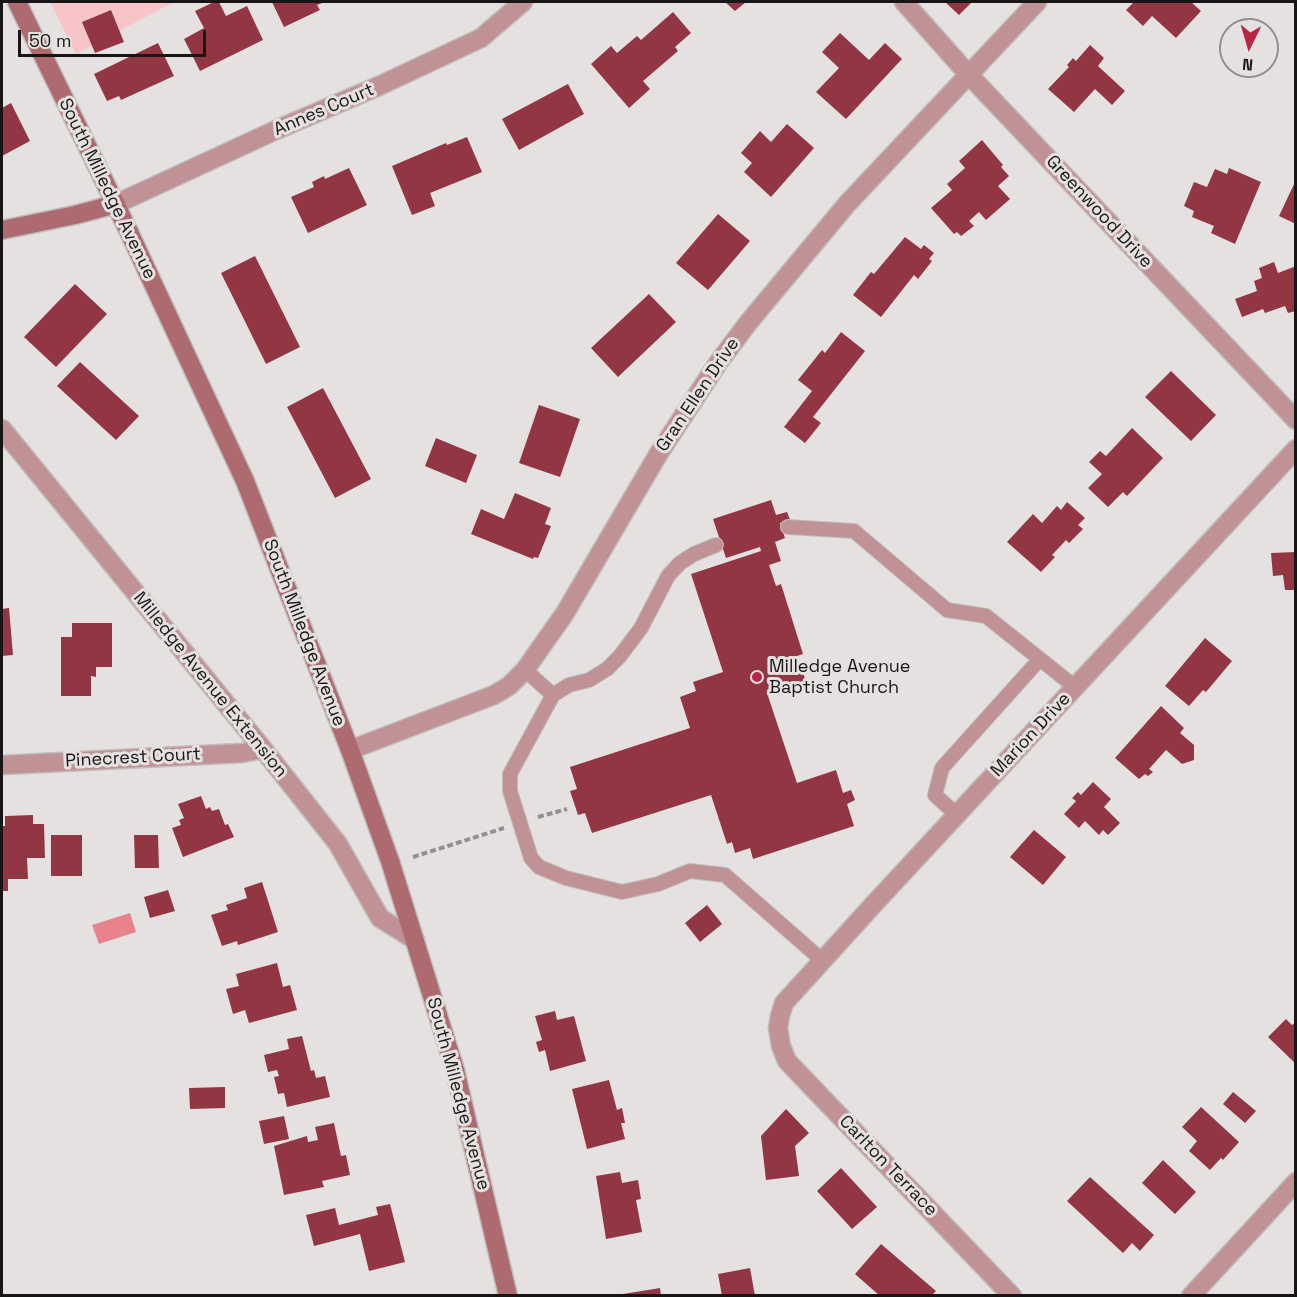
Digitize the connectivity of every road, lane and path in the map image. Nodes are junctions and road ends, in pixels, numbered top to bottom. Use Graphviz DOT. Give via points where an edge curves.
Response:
graph roads {
  1 [pos="17,2"];
  2 [pos="523,2"];
  3 [pos="904,2"];
  4 [pos="1037,2"];
  5 [pos="968,74"];
  6 [pos="116,204"];
  7 [pos="2,230"];
  8 [pos="1296,420"];
  9 [pos="2,429"];
  10 [pos="1296,449"];
  11 [pos="788,527"];
  12 [pos="716,545"];
  13 [pos="1040,659"];
  14 [pos="525,670"];
  15 [pos="1075,687"];
  16 [pos="554,695"];
  17 [pos="264,749"];
  18 [pos="350,750"];
  19 [pos="2,765"];
  20 [pos="567,809"];
  21 [pos="957,815"];
  22 [pos="529,820"];
  23 [pos="512,826"];
  24 [pos="413,857"];
  25 [pos="415,940"];
  26 [pos="823,961"];
  27 [pos="778,1028"];
  28 [pos="1296,1182"];
  29 [pos="508,1296"];
  30 [pos="1012,1296"];
  31 [pos="1191,1296"];
  1 -- 6 [label="main road, South Milledge Avenue"];
  2 -- 6 [label="street, Annes Court" via="481,38"];
  3 -- 5 [label="street, Greenwood Drive"];
  4 -- 5 [label="street, Gran Ellen Drive"];
  5 -- 8 [label="street, Greenwood Drive"];
  5 -- 14 [label="street, Gran Ellen Drive" via="847,204 748,322 659,453 565,612"];
  6 -- 7 [label="main road"];
  6 -- 18 [label="main road, South Milledge Avenue" via="245,481"];
  9 -- 17 [label="street, Milledge Avenue Extension"];
  10 -- 15 [label="street, Marion Drive"];
  11 -- 13 [label="lane" via="854,531 947,610 986,616"];
  12 -- 16 [label="lane" via="680,563 668,576 641,628 607,669"];
  13 -- 15 [label="lane"];
  13 -- 21 [label="lane" via="942,768 935,795"];
  14 -- 16 [label="lane"];
  14 -- 18 [label="street, Gran Ellen Drive" via="494,695"];
  15 -- 21 [label="street, Marion Drive"];
  16 -- 26 [label="lane" via="508,783 531,858 539,867 622,892 690,872 725,875"];
  17 -- 19 [label="street, Pinecrest Court"];
  17 -- 25 [label="street, Milledge Avenue Extension" via="338,843 380,918"];
  18 -- 25 [label="main road, South Milledge Avenue"];
  20 -- 22 [label="path"];
  21 -- 26 [label="street, Marion Drive"];
  23 -- 24 [label="path"];
  25 -- 29 [label="main road, South Milledge Avenue" via="455,1071"];
  26 -- 27 [label="street, Marion Drive" via="784,1004"];
  27 -- 30 [label="street, Carlton Terrace" via="786,1061"];
  28 -- 31 [label="street"];
}
